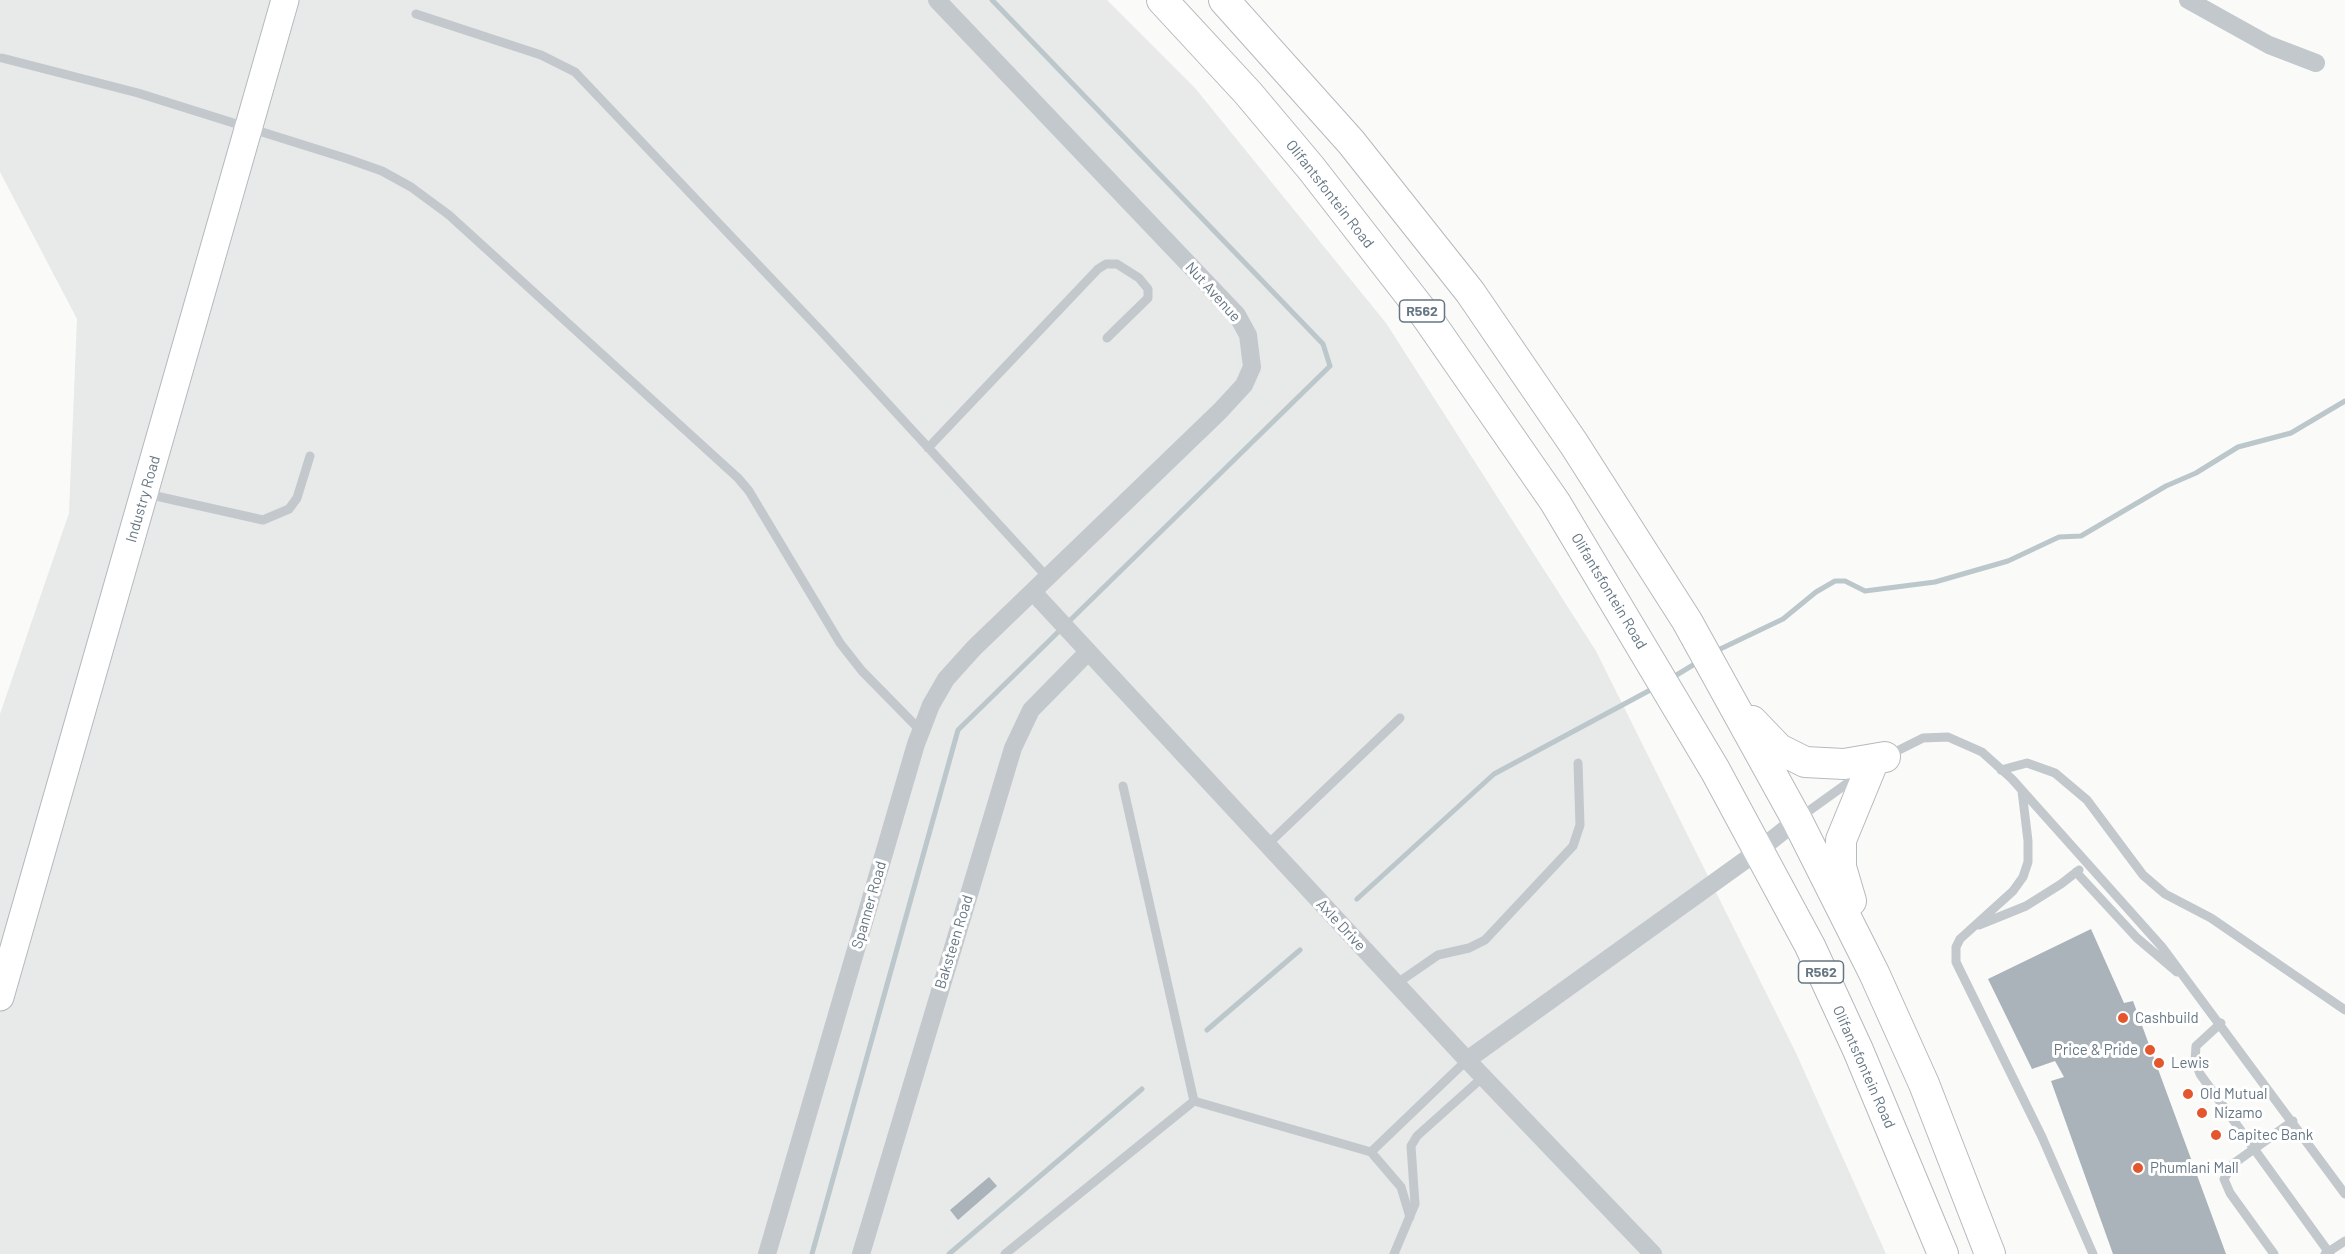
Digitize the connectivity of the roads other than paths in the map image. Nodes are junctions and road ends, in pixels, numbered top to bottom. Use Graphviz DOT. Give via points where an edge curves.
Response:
graph roads {
  1 [pos="285,0"];
  2 [pos="937,0"];
  3 [pos="1162,0"];
  4 [pos="1224,0"];
  5 [pos="2188,0"];
  6 [pos="416,14"];
  7 [pos="2,58"];
  8 [pos="2316,63"];
  9 [pos="249,128"];
  10 [pos="1107,338"];
  11 [pos="928,448"];
  12 [pos="310,456"];
  13 [pos="145,493"];
  14 [pos="1048,578"];
  15 [pos="1034,592"];
  16 [pos="1088,652"];
  17 [pos="1721,681"];
  18 [pos="1400,718"];
  19 [pos="920,730"];
  20 [pos="1878,762"];
  21 [pos="1578,763"];
  22 [pos="2001,770"];
  23 [pos="1123,786"];
  24 [pos="2022,791"];
  25 [pos="1797,819"];
  26 [pos="1267,845"];
  27 [pos="1758,851"];
  28 [pos="2087,862"];
  29 [pos="2076,872"];
  30 [pos="1973,927"];
  31 [pos="1874,973"];
  32 [pos="2186,979"];
  33 [pos="1396,984"];
  34 [pos="0,997"];
  35 [pos="2345,1011"];
  36 [pos="2221,1023"];
  37 [pos="1467,1060"];
  38 [pos="1483,1077"];
  39 [pos="1194,1101"];
  40 [pos="2293,1121"];
  41 [pos="2253,1148"];
  42 [pos="1371,1152"];
  43 [pos="2345,1194"];
  44 [pos="1410,1217"];
  45 [pos="2345,1241"];
  46 [pos="2328,1253"];
  47 [pos="767,1254"];
  48 [pos="861,1254"];
  49 [pos="1005,1254"];
  50 [pos="1394,1254"];
  51 [pos="1653,1254"];
  52 [pos="1943,1254"];
  53 [pos="1990,1254"];
  54 [pos="2093,1254"];
  55 [pos="2274,1254"];
  1 -- 9 [label="street, Industry Road"];
  2 -- 14 [label="street, Nut Avenue" via="1237,315 1252,350 1252,367 1244,385"];
  3 -- 27 [label="main road, Olifantsfontein Road / R562" via="1311,168 1426,316 1555,502 1676,702"];
  4 -- 17 [label="main road, R562" via="1351,142 1470,292 1574,444"];
  5 -- 8 [label="street" via="2269,45"];
  6 -- 11 [label="lane" via="541,55 575,72"];
  7 -- 9 [label="lane" via="138,93"];
  9 -- 13 [label="street, Industry Road"];
  9 -- 19 [label="lane" via="382,171 449,214 738,478 840,643"];
  10 -- 11 [label="lane" via="1148,298 1148,289 1139,278 1117,264 1098,269"];
  11 -- 14 [label="lane"];
  12 -- 13 [label="lane" via="297,498 289,509 263,520"];
  13 -- 34 [label="street, Industry Road"];
  14 -- 15 [label="street, Nut Avenue"];
  15 -- 16 [label="street, Axle Drive"];
  15 -- 19 [label="street, Spanner Road" via="946,679"];
  16 -- 26 [label="street, Axle Drive"];
  16 -- 48 [label="street, Baksteen Road" via="1031,710 1013,748"];
  17 -- 20 [label="main road" via="1760,730 1796,759 1832,765"];
  17 -- 25 [label="main road, R562"];
  18 -- 26 [label="lane"];
  19 -- 47 [label="street, Spanner Road"];
  20 -- 22 [label="lane" via="1923,738 1948,737 1982,752"];
  20 -- 25 [label="lane"];
  20 -- 31 [label="main road" via="1846,823 1840,852"];
  21 -- 33 [label="lane" via="1580,825 1573,846 1485,940 1438,955"];
  22 -- 24 [label="lane"];
  22 -- 35 [label="lane" via="2027,763 2055,773 2087,800 2143,875 2165,894 2211,918"];
  23 -- 39 [label="lane"];
  24 -- 28 [label="lane"];
  24 -- 30 [label="lane" via="2028,841 2026,870 2013,891"];
  25 -- 27 [label="street"];
  25 -- 31 [label="main road, R562"];
  26 -- 33 [label="street, Axle Drive"];
  27 -- 37 [label="street"];
  27 -- 52 [label="main road, Olifantsfontein Road / R562" via="1810,946 1858,1050"];
  28 -- 29 [label="lane"];
  28 -- 32 [label="lane"];
  29 -- 30 [label="lane" via="2026,906"];
  29 -- 32 [label="lane" via="2137,938"];
  30 -- 54 [label="lane" via="1956,947 1958,969 2042,1137"];
  31 -- 53 [label="main road, R562" via="1928,1094"];
  32 -- 36 [label="lane"];
  33 -- 37 [label="street, Axle Drive"];
  36 -- 40 [label="lane"];
  36 -- 41 [label="lane" via="2196,1046 2195,1061 2200,1074"];
  37 -- 38 [label="street, Axle Drive"];
  37 -- 42 [label="lane"];
  38 -- 44 [label="lane" via="1417,1136 1411,1146 1415,1197"];
  38 -- 51 [label="street, Axle Drive"];
  39 -- 42 [label="lane"];
  39 -- 49 [label="lane"];
  40 -- 41 [label="lane"];
  40 -- 43 [label="lane"];
  41 -- 46 [label="lane"];
  41 -- 55 [label="lane" via="2233,1164 2224,1179"];
  42 -- 44 [label="lane" via="1401,1187"];
  44 -- 50 [label="lane"];
  45 -- 46 [label="lane"];
}
